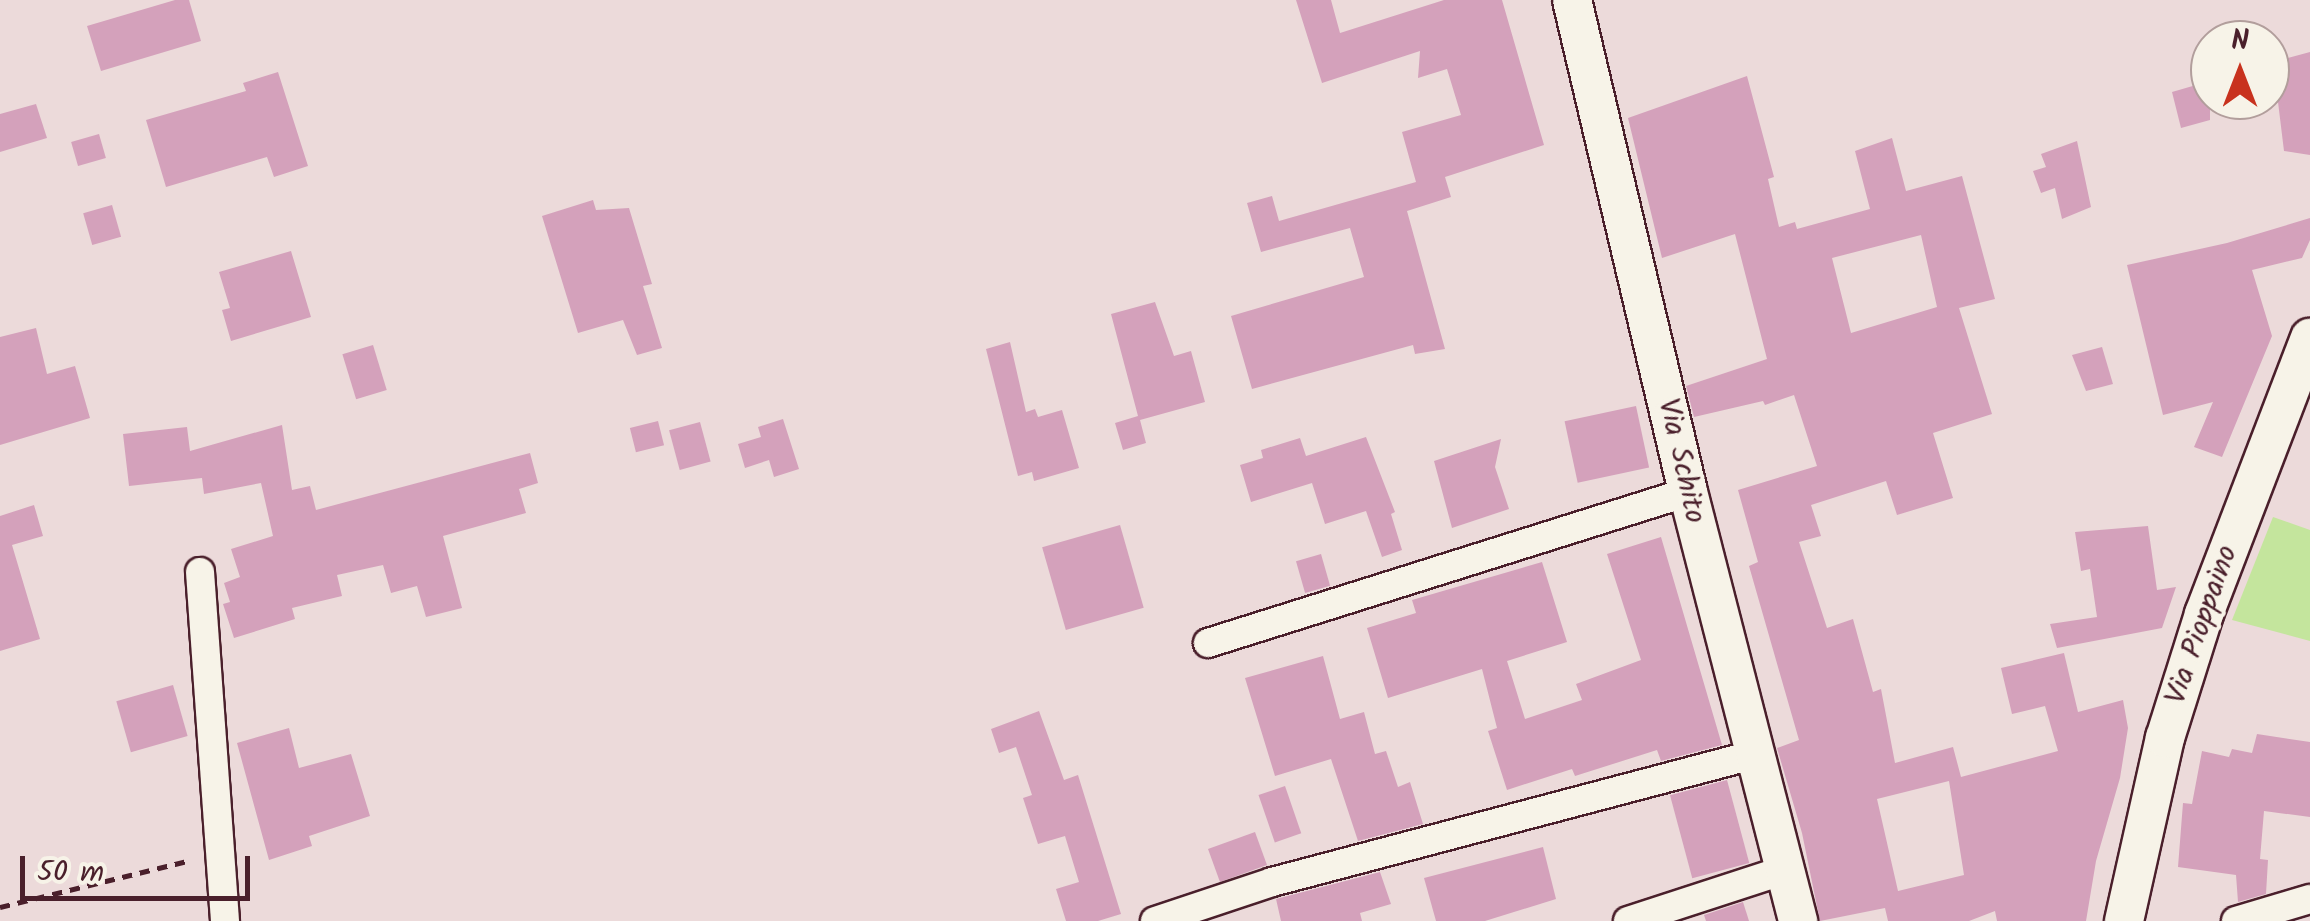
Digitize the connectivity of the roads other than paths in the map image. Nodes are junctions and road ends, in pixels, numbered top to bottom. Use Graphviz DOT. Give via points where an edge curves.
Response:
graph roads {
  1 [pos="1572,0"];
  2 [pos="2310,338"];
  3 [pos="1688,492"];
  4 [pos="200,572"];
  5 [pos="1208,643"];
  6 [pos="1754,755"];
  7 [pos="1785,870"];
  8 [pos="2310,898"];
  9 [pos="225,921"];
  10 [pos="1156,921"];
  11 [pos="1628,921"];
  12 [pos="1798,921"];
  13 [pos="2124,921"];
  14 [pos="2236,921"];
  1 -- 3 [label="street, Via Schito"];
  2 -- 13 [label="street, Via Pioppaino" via="2204,614 2165,738"];
  3 -- 5 [label="street"];
  3 -- 6 [label="street, Via Schito"];
  4 -- 9 [label="street"];
  6 -- 7 [label="street, Via Schito"];
  6 -- 10 [label="street" via="1272,882"];
  7 -- 11 [label="street"];
  7 -- 12 [label="street, Via Schito"];
  8 -- 14 [label="street"];
}
